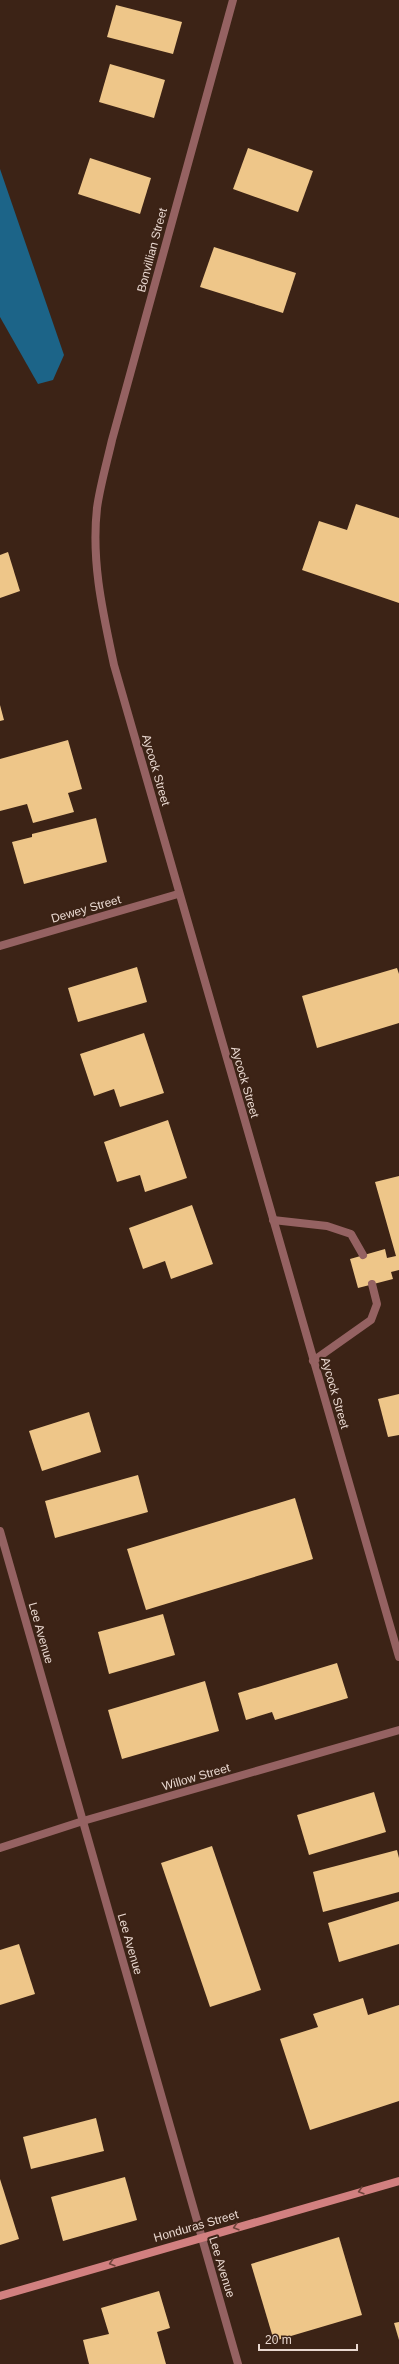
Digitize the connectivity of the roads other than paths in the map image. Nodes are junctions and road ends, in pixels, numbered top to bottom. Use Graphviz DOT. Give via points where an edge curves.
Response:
graph roads {
  1 [pos="234,0"];
  2 [pos="97,508"];
  3 [pos="178,894"];
  4 [pos="0,946"];
  5 [pos="273,1220"];
  6 [pos="364,1255"];
  7 [pos="372,1284"];
  8 [pos="313,1361"];
  9 [pos="0,1531"];
  10 [pos="399,1657"];
  11 [pos="399,1730"];
  12 [pos="83,1822"];
  13 [pos="0,1848"];
  14 [pos="399,2181"];
  15 [pos="200,2237"];
  16 [pos="0,2296"];
  17 [pos="238,2364"];
  1 -- 2 [label="street, Bonvillian Street" via="112,440"];
  2 -- 3 [label="street, Aycock Street" via="95,556 100,604 114,665"];
  3 -- 4 [label="street, Dewey Street"];
  3 -- 5 [label="street, Aycock Street"];
  5 -- 6 [label="street" via="327,1226 351,1234"];
  5 -- 8 [label="street, Aycock Street"];
  7 -- 8 [label="street" via="377,1304 371,1320"];
  8 -- 10 [label="street, Aycock Street"];
  9 -- 12 [label="street, Lee Avenue"];
  11 -- 12 [label="street, Willow Street"];
  12 -- 13 [label="street, Willow Street"];
  12 -- 15 [label="street, Lee Avenue"];
  14 -- 15 [label="main road, Honduras Street, one-way"];
  15 -- 16 [label="main road, Honduras Street, one-way"];
  15 -- 17 [label="street, Lee Avenue"];
}
